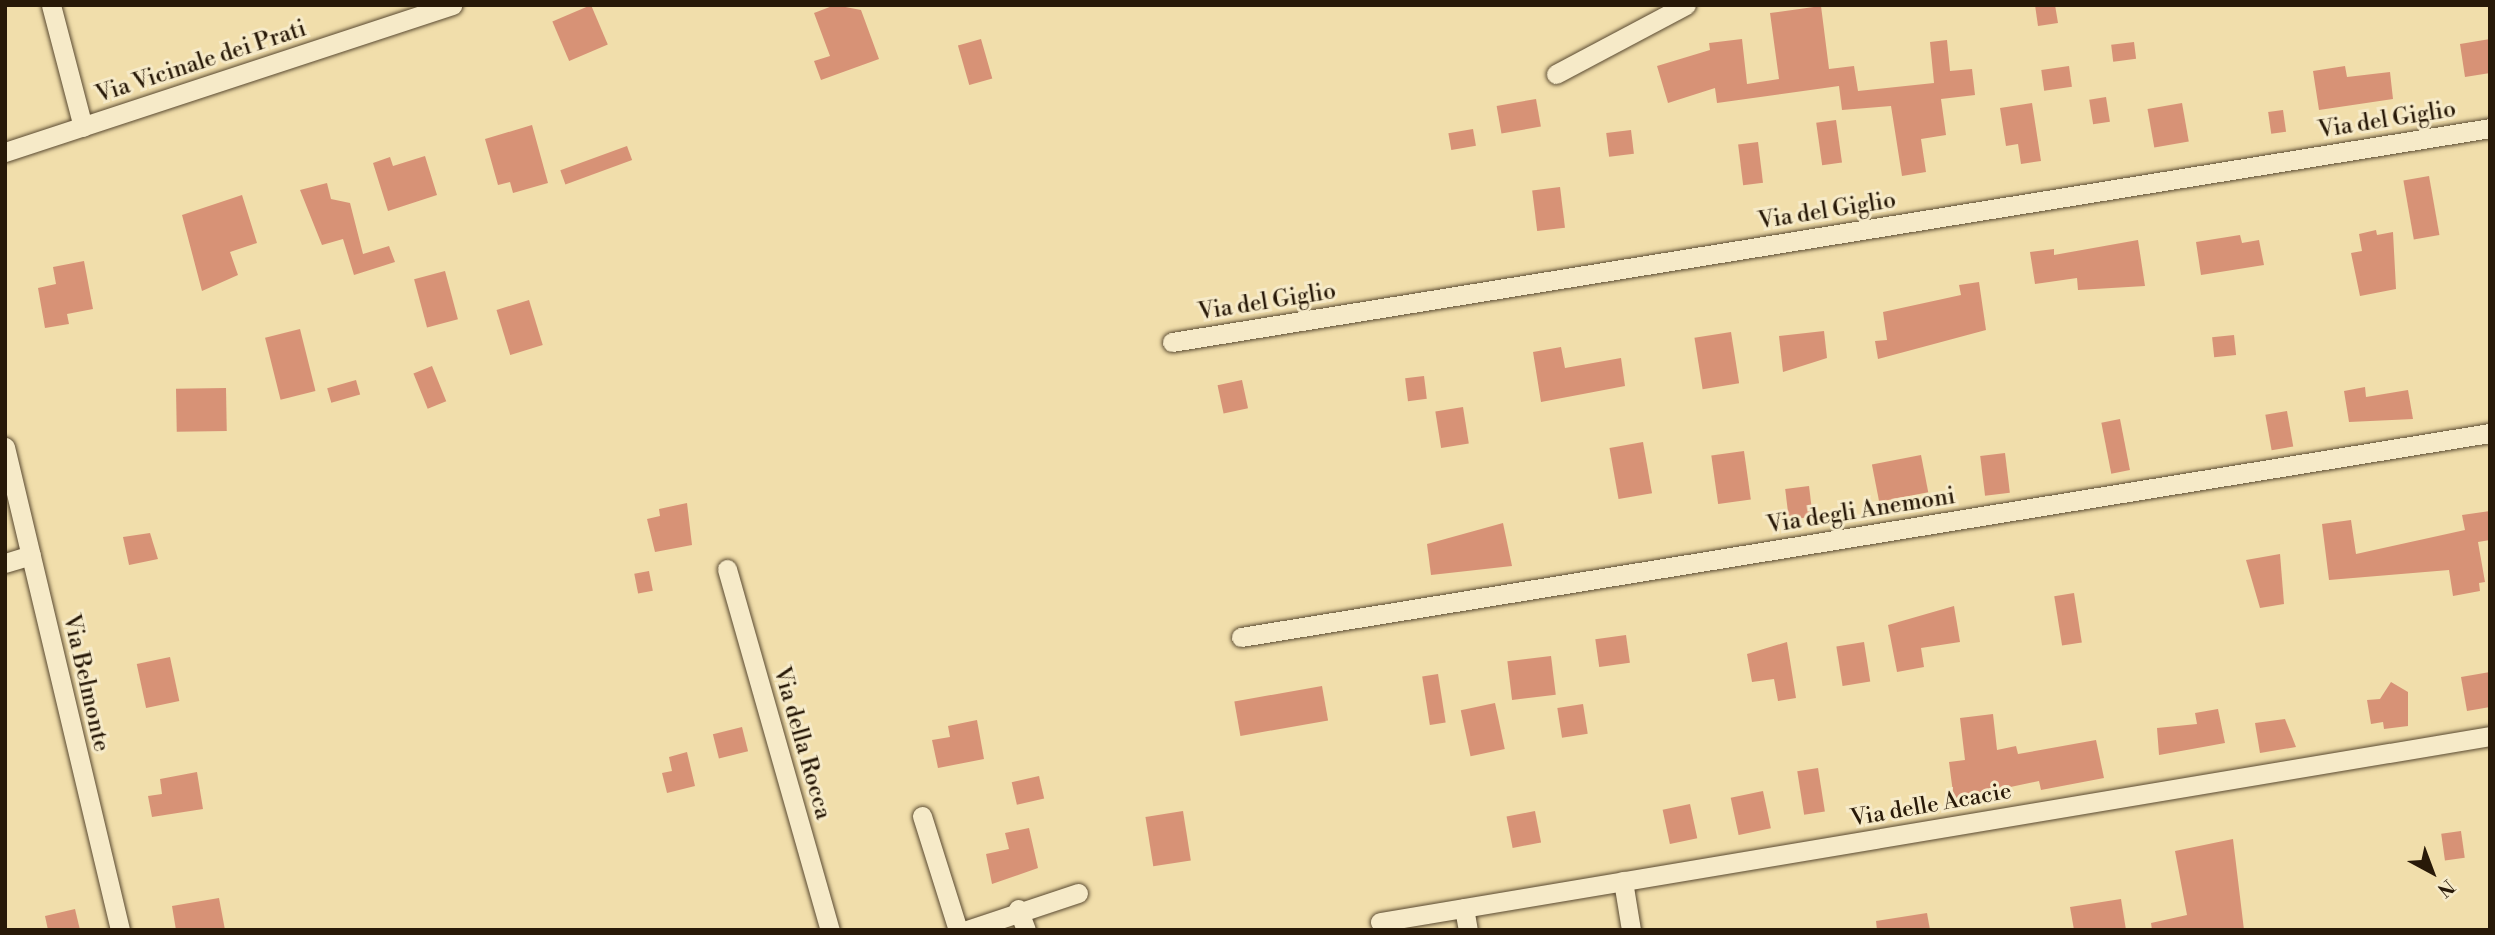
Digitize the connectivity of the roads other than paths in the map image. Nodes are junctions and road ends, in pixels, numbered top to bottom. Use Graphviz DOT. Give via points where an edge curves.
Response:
graph roads {
  1 [pos="51,5"];
  2 [pos="452,5"];
  3 [pos="1686,5"];
  4 [pos="1556,74"];
  5 [pos="83,127"];
  6 [pos="2490,128"];
  7 [pos="5,152"];
  8 [pos="1172,342"];
  9 [pos="2490,433"];
  10 [pos="5,447"];
  11 [pos="31,555"];
  12 [pos="5,563"];
  13 [pos="727,569"];
  14 [pos="1241,637"];
  15 [pos="2490,736"];
  16 [pos="922,817"];
  17 [pos="1623,881"];
  18 [pos="1078,893"];
  19 [pos="1464,908"];
  20 [pos="1018,909"];
  21 [pos="1380,922"];
  22 [pos="120,930"];
  23 [pos="830,930"];
  24 [pos="958,930"];
  25 [pos="967,930"];
  26 [pos="1026,930"];
  27 [pos="1468,930"];
  28 [pos="1631,930"];
  1 -- 5 [label="street"];
  2 -- 5 [label="street, Via Vicinale dei Prati"];
  3 -- 4 [label="street"];
  5 -- 7 [label="street, Via Vicinale dei Prati"];
  6 -- 8 [label="street, Via del Giglio"];
  9 -- 14 [label="street, Via degli Anemoni"];
  10 -- 11 [label="street, Via Belmonte"];
  11 -- 12 [label="street"];
  11 -- 22 [label="street, Via Belmonte"];
  13 -- 23 [label="street, Via della Rocca"];
  15 -- 17 [label="street, Via delle Acacie"];
  16 -- 24 [label="street"];
  17 -- 19 [label="street, Via delle Acacie"];
  17 -- 28 [label="street"];
  18 -- 20 [label="street"];
  19 -- 21 [label="street, Via delle Acacie"];
  19 -- 27 [label="street"];
  20 -- 25 [label="street"];
  20 -- 26 [label="street"];
}
